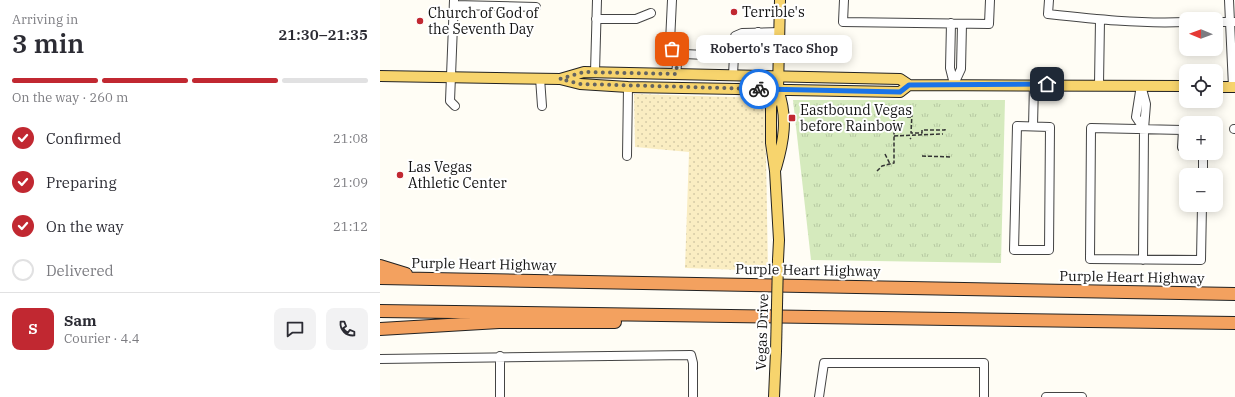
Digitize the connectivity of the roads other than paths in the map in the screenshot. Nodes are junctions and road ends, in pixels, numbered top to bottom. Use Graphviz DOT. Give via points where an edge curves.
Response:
graph roads {
  1 [pos="597,0"];
  2 [pos="672,0"];
  3 [pos="780,0"];
  4 [pos="844,0"];
  5 [pos="990,0"];
  6 [pos="1049,0"];
  7 [pos="1229,0"];
  8 [pos="454,2"];
  9 [pos="536,7"];
  10 [pos="651,13"];
  11 [pos="596,19"];
  12 [pos="1100,20"];
  13 [pos="1233,21"];
  14 [pos="1179,22"];
  15 [pos="1223,22"];
  16 [pos="951,23"];
  17 [pos="962,24"];
  18 [pos="758,32"];
  19 [pos="780,32"];
  20 [pos="678,55"];
  21 [pos="733,55"];
  22 [pos="594,72"];
  23 [pos="676,74"];
  24 [pos="733,75"];
  25 [pos="380,76"];
  26 [pos="778,76"];
  27 [pos="450,77"];
  28 [pos="540,78"];
  29 [pos="560,79"];
  30 [pos="954,84"];
  31 [pos="1034,84"];
  32 [pos="1099,84"];
  33 [pos="909,85"];
  34 [pos="1141,85"];
  35 [pos="1179,86"];
  36 [pos="628,87"];
  37 [pos="1223,87"];
  38 [pos="1234,87"];
  39 [pos="778,90"];
  40 [pos="455,106"];
  41 [pos="542,106"];
  42 [pos="1033,126"];
  43 [pos="1144,128"];
  44 [pos="1179,130"];
  45 [pos="628,156"];
  46 [pos="1202,212"];
  47 [pos="1143,260"];
  48 [pos="380,266"];
  49 [pos="380,278"];
  50 [pos="418,278"];
  51 [pos="1235,294"];
  52 [pos="380,311"];
  53 [pos="704,316"];
  54 [pos="1235,322"];
  55 [pos="380,329"];
  56 [pos="500,356"];
  57 [pos="380,359"];
  58 [pos="500,397"];
  59 [pos="693,397"];
  60 [pos="774,397"];
  61 [pos="819,397"];
  62 [pos="984,397"];
  63 [pos="1046,397"];
  64 [pos="1082,397"];
  1 -- 11 [label="street"];
  2 -- 20 [label="street" via="670,42"];
  3 -- 19 [label="main road, Vegas Drive"];
  4 -- 16 [label="street" via="843,22"];
  5 -- 17 [label="street" via="989,24"];
  6 -- 12 [label="street" via="1048,14"];
  7 -- 13 [label="street"];
  8 -- 9 [label="street"];
  8 -- 27 [label="street"];
  10 -- 11 [label="street" via="636,19"];
  11 -- 22 [label="street"];
  12 -- 14 [label="street"];
  12 -- 32 [label="street"];
  13 -- 15 [label="street"];
  13 -- 38 [label="street"];
  16 -- 17 [label="street"];
  16 -- 30 [label="street" via="950,68"];
  17 -- 30 [label="street" via="961,69"];
  18 -- 19 [label="street"];
  18 -- 21 [label="street" via="735,36"];
  18 -- 21 [label="street" via="759,48 753,54 749,57"];
  19 -- 26 [label="main road, Vegas Drive"];
  20 -- 21 [label="street"];
  20 -- 23 [label="street"];
  21 -- 24 [label="street"];
  22 -- 23 [label="main road"];
  22 -- 29 [label="main road" via="584,72"];
  23 -- 24 [label="main road"];
  24 -- 26 [label="main road"];
  25 -- 27 [label="main road"];
  26 -- 33 [label="main road" via="900,79"];
  26 -- 39 [label="main road, Vegas Drive"];
  27 -- 28 [label="main road"];
  27 -- 40 [label="street" via="450,101"];
  28 -- 29 [label="main road"];
  28 -- 41 [label="street"];
  29 -- 36 [label="main road" via="580,84"];
  30 -- 31 [label="main road"];
  30 -- 33 [label="main road"];
  31 -- 32 [label="main road"];
  31 -- 42 [label="street"];
  32 -- 34 [label="main road"];
  33 -- 39 [label="main road" via="900,92"];
  34 -- 35 [label="main road"];
  34 -- 43 [label="street" via="1146,104"];
  36 -- 39 [label="main road"];
  36 -- 45 [label="street"];
  37 -- 38 [label="main road"];
  39 -- 60 [label="main road, Vegas Drive, bridge" via="784,106 783,144 774,171 779,240"];
  42 -- 42 [label="street" via="1017,126 1014,250 1049,250 1050,127"];
  43 -- 44 [label="street"];
  43 -- 47 [label="street"];
  43 -- 47 [label="street" via="1091,128 1090,244 1090,259"];
  46 -- 47 [label="street" via="1201,260"];
  48 -- 50 [label="highway"];
  49 -- 50 [label="highway, Purple Heart Highway"];
  50 -- 51 [label="highway, Purple Heart Highway"];
  52 -- 53 [label="highway"];
  53 -- 54 [label="highway"];
  53 -- 55 [label="highway" via="595,323 499,322"];
  56 -- 57 [label="street"];
  56 -- 58 [label="street"];
  56 -- 59 [label="street" via="691,355"];
  61 -- 62 [label="street" via="824,363 984,363"];
  63 -- 64 [label="street"];
}
